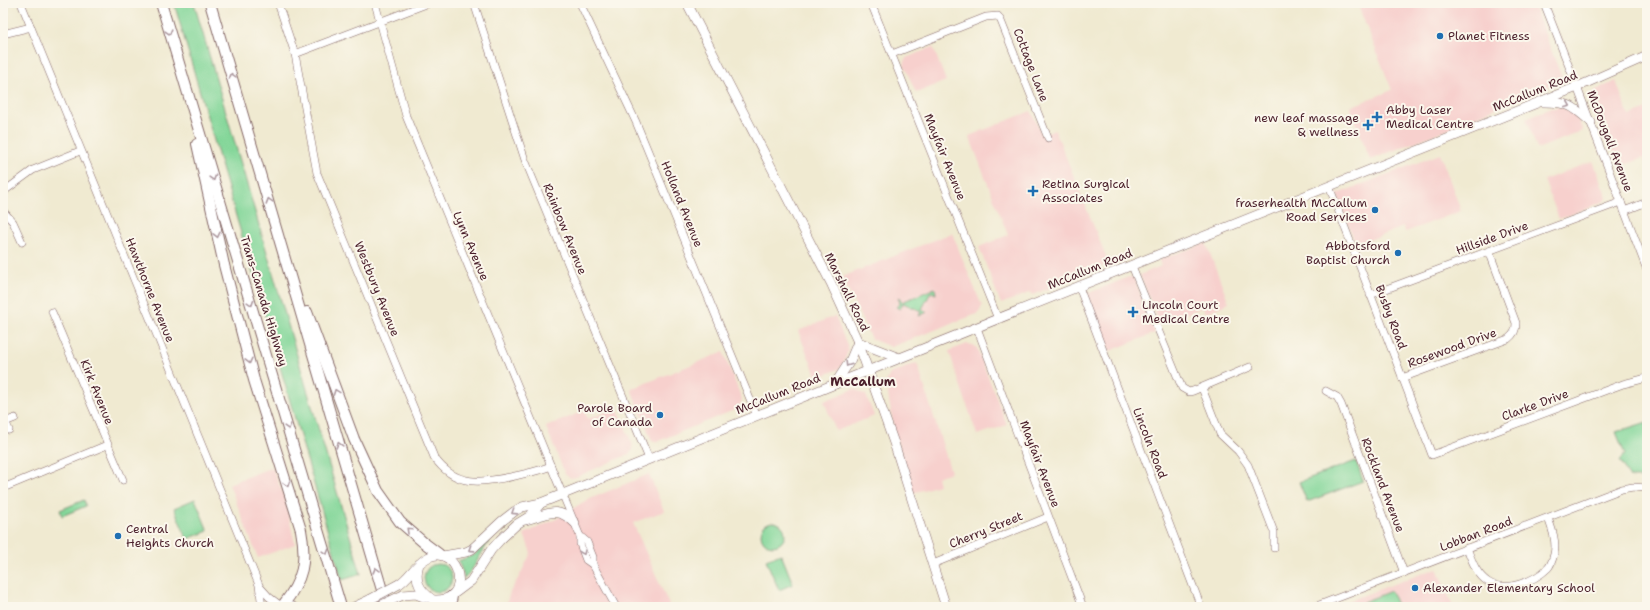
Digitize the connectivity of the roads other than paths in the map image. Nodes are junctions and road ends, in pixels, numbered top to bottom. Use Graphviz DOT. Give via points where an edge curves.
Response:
graph roads {
  1 [pos="21,3"];
  2 [pos="161,3"];
  3 [pos="210,3"];
  4 [pos="278,3"];
  5 [pos="375,3"];
  6 [pos="429,3"];
  7 [pos="474,3"];
  8 [pos="580,3"];
  9 [pos="686,3"];
  10 [pos="871,3"];
  11 [pos="1544,3"];
  12 [pos="381,22"];
  13 [pos="31,27"];
  14 [pos="3,34"];
  15 [pos="295,54"];
  16 [pos="892,54"];
  17 [pos="1647,56"];
  18 [pos="178,60"];
  19 [pos="1578,87"];
  20 [pos="1539,102"];
  21 [pos="1591,122"];
  22 [pos="1048,138"];
  23 [pos="80,151"];
  24 [pos="1329,186"];
  25 [pos="3,192"];
  26 [pos="1621,202"];
  27 [pos="1647,202"];
  28 [pos="3,210"];
  29 [pos="1624,211"];
  30 [pos="280,238"];
  31 [pos="22,242"];
  32 [pos="1488,251"];
  33 [pos="1132,266"];
  34 [pos="1647,270"];
  35 [pos="1079,287"];
  36 [pos="1370,295"];
  37 [pos="52,312"];
  38 [pos="998,319"];
  39 [pos="977,328"];
  40 [pos="858,342"];
  41 [pos="899,358"];
  42 [pos="1250,367"];
  43 [pos="869,370"];
  44 [pos="1402,378"];
  45 [pos="1647,378"];
  46 [pos="835,384"];
  47 [pos="1202,388"];
  48 [pos="1328,392"];
  49 [pos="757,416"];
  50 [pos="15,418"];
  51 [pos="4,419"];
  52 [pos="9,430"];
  53 [pos="107,445"];
  54 [pos="1432,455"];
  55 [pos="649,459"];
  56 [pos="551,466"];
  57 [pos="122,480"];
  58 [pos="3,488"];
  59 [pos="1647,488"];
  60 [pos="562,493"];
  61 [pos="541,503"];
  62 [pos="1048,517"];
  63 [pos="1548,518"];
  64 [pos="523,521"];
  65 [pos="575,523"];
  66 [pos="1274,548"];
  67 [pos="1467,548"];
  68 [pos="441,555"];
  69 [pos="420,564"];
  70 [pos="933,564"];
  71 [pos="1404,573"];
  72 [pos="259,585"];
  73 [pos="453,595"];
  74 [pos="432,600"];
  75 [pos="284,606"];
  76 [pos="262,607"];
  77 [pos="341,607"];
  78 [pos="354,607"];
  79 [pos="377,607"];
  80 [pos="387,607"];
  81 [pos="450,607"];
  82 [pos="616,607"];
  83 [pos="946,607"];
  84 [pos="1083,607"];
  85 [pos="1201,607"];
  86 [pos="1314,607"];
  1 -- 13 [label="street, Hawthorne Avenue"];
  2 -- 18 [label="highway, Trans-Canada Highway, one-way"];
  30 -- 3 [label="highway, one-way"];
  4 -- 15 [label="street, Westbury Avenue"];
  5 -- 12 [label="street, Lynn Avenue"];
  6 -- 12 [label="street"];
  7 -- 55 [label="street, Rainbow Avenue" via="525,160"];
  8 -- 49 [label="street, Holland Avenue" via="639,128"];
  9 -- 40 [label="main road, Marshall Road"];
  10 -- 16 [label="street, Mayfair Avenue"];
  11 -- 19 [label="street, McDougall Avenue"];
  12 -- 15 [label="street"];
  12 -- 56 [label="street, Lynn Avenue" via="406,116"];
  13 -- 14 [label="street"];
  13 -- 23 [label="street, Hawthorne Avenue"];
  15 -- 56 [label="street, Westbury Avenue" via="317,173 434,457 447,472 459,479 473,481 491,481"];
  16 -- 22 [label="street, Cottage Lane" via="986,17 998,16"];
  16 -- 38 [label="street, Mayfair Avenue"];
  17 -- 19 [label="main road, McCallum Road"];
  18 -- 75 [label="highway, one-way" via="224,265 254,380 302,530 302,573 294,592"];
  18 -- 77 [label="highway, Trans-Canada Highway, one-way"];
  19 -- 20 [label="main road, McCallum Road"];
  19 -- 21 [label="street, McDougall Avenue"];
  20 -- 21 [label="main road, one-way" via="1562,102"];
  20 -- 24 [label="main road, McCallum Road"];
  21 -- 26 [label="street, McDougall Avenue"];
  23 -- 25 [label="street" via="33,170"];
  23 -- 72 [label="street, Hawthorne Avenue"];
  24 -- 33 [label="main road, McCallum Road"];
  24 -- 36 [label="street, Busby Road"];
  26 -- 29 [label="street, McDougall Avenue"];
  26 -- 32 [label="street, Hillside Drive"];
  27 -- 29 [label="street"];
  28 -- 31 [label="street" via="13,222"];
  29 -- 34 [label="street, McDougall Avenue"];
  68 -- 30 [label="highway, one-way" via="400,522 373,482 347,423"];
  80 -- 30 [label="highway, one-way"];
  32 -- 36 [label="street, Hillside Drive"];
  32 -- 44 [label="street, Rosewood Drive" via="1516,323 1514,335"];
  33 -- 35 [label="main road, McCallum Road"];
  33 -- 47 [label="street" via="1180,386 1189,392"];
  35 -- 38 [label="main road, McCallum Road"];
  35 -- 85 [label="street, Lincoln Road"];
  36 -- 44 [label="street, Busby Road"];
  37 -- 53 [label="street, Kirk Avenue"];
  38 -- 39 [label="main road, McCallum Road"];
  39 -- 41 [label="main road, McCallum Road"];
  39 -- 62 [label="street, Mayfair Avenue"];
  40 -- 41 [label="main road"];
  40 -- 43 [label="main road, Marshall Road"];
  40 -- 46 [label="main road, one-way" via="850,361"];
  41 -- 43 [label="main road, McCallum Road"];
  42 -- 47 [label="street"];
  43 -- 46 [label="main road, McCallum Road"];
  43 -- 70 [label="main road, Marshall Road"];
  44 -- 54 [label="street, Busby Road"];
  45 -- 54 [label="street, Clarke Drive" via="1622,384"];
  46 -- 49 [label="main road, McCallum Road"];
  47 -- 66 [label="street" via="1220,434 1248,465 1274,532"];
  48 -- 71 [label="street, Rockland Avenue" via="1337,396 1341,404"];
  49 -- 55 [label="main road, McCallum Road"];
  50 -- 51 [label="street"];
  51 -- 52 [label="street"];
  53 -- 57 [label="street, Kirk Avenue"];
  53 -- 58 [label="street"];
  55 -- 60 [label="main road, McCallum Road"];
  56 -- 60 [label="street, Lynn Avenue"];
  59 -- 63 [label="street, Lobban Road" via="1633,486 1622,489"];
  60 -- 61 [label="main road, McCallum Road"];
  60 -- 65 [label="street, Lynn Avenue"];
  61 -- 64 [label="main road, McCallum Road"];
  61 -- 68 [label="main road, McCallum Road, one-way" via="522,507 502,521 472,549"];
  62 -- 70 [label="street, Cherry Street"];
  62 -- 84 [label="street, Mayfair Avenue"];
  63 -- 67 [label="street, Lobban Road"];
  63 -- 67 [label="street" via="1555,553 1549,567 1536,577 1523,582 1503,587 1489,582 1475,569"];
  64 -- 65 [label="main road" via="559,512"];
  64 -- 73 [label="main road, McCallum Road" via="490,550 471,581"];
  65 -- 82 [label="street, Lynn Avenue" via="586,560 593,565"];
  67 -- 71 [label="street, Lobban Road"];
  68 -- 69 [label="main road" via="430,556"];
  68 -- 73 [label="main road" via="448,558 457,569 458,582"];
  69 -- 74 [label="main road" via="416,576 417,584"];
  69 -- 78 [label="main road, bridge" via="405,581"];
  70 -- 83 [label="main road, Marshall Road"];
  71 -- 86 [label="street, Lobban Road"];
  72 -- 75 [label="street, Hawthorne Avenue" via="269,597"];
  72 -- 76 [label="street, Hawthorne Avenue"];
  73 -- 74 [label="main road" via="444,600"];
  73 -- 81 [label="highway"];
  74 -- 79 [label="main road, bridge" via="416,594 403,595"];
}
